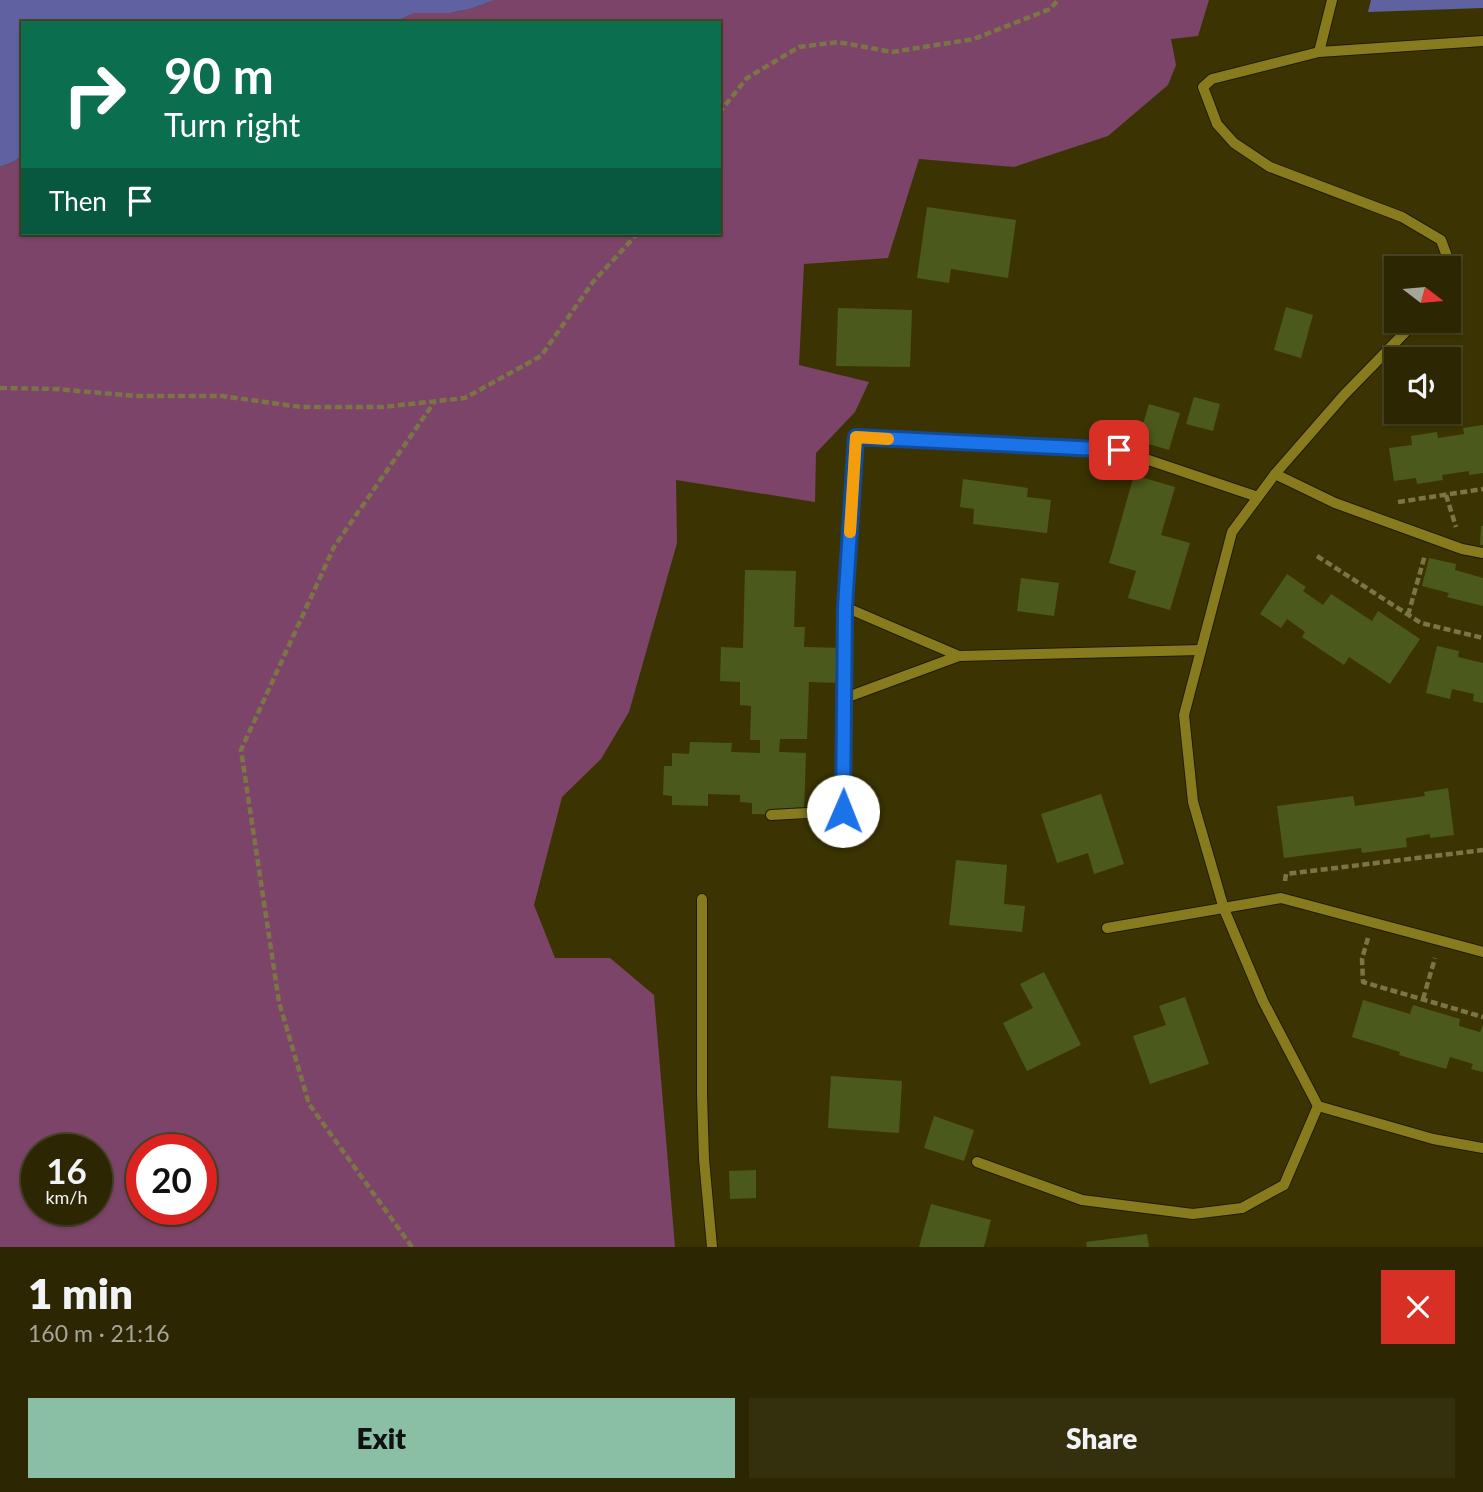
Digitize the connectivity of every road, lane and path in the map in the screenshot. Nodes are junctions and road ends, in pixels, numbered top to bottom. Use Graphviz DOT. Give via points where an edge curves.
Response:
graph roads {
  1 [pos="1058,0"];
  2 [pos="1332,0"];
  3 [pos="1483,41"];
  4 [pos="1319,52"];
  5 [pos="721,110"];
  6 [pos="636,235"];
  7 [pos="1447,256"];
  8 [pos="1405,333"];
  9 [pos="0,388"];
  10 [pos="435,401"];
  11 [pos="1275,474"];
  12 [pos="1483,489"];
  13 [pos="1446,495"];
  14 [pos="1258,497"];
  15 [pos="1398,502"];
  16 [pos="1430,537"];
  17 [pos="1462,549"];
  18 [pos="1483,553"];
  19 [pos="1317,556"];
  20 [pos="845,607"];
  21 [pos="1408,615"];
  22 [pos="1483,638"];
  23 [pos="1201,650"];
  24 [pos="959,656"];
  25 [pos="845,698"];
  26 [pos="771,815"];
  27 [pos="1483,850"];
  28 [pos="1281,898"];
  29 [pos="702,899"];
  30 [pos="1224,909"];
  31 [pos="1373,923"];
  32 [pos="1107,928"];
  33 [pos="1440,940"];
  34 [pos="1483,952"];
  35 [pos="1423,999"];
  36 [pos="1483,1017"];
  37 [pos="1318,1106"];
  38 [pos="1483,1148"];
  39 [pos="977,1162"];
  40 [pos="412,1247"];
  41 [pos="712,1247"];
  1 -- 5 [label="path" via="1050,9 974,39 892,52 838,42 799,47 747,78"];
  2 -- 4 [label="lane"];
  3 -- 4 [label="lane"];
  4 -- 7 [label="lane" via="1212,79 1203,87 1217,124 1234,144 1270,167 1402,216 1441,240"];
  6 -- 10 [label="path" via="593,282 541,356 465,398"];
  8 -- 11 [label="lane"];
  9 -- 10 [label="path" via="222,396 301,407 382,407"];
  10 -- 40 [label="path" via="334,547 241,750 279,1002 309,1104"];
  11 -- 14 [label="lane"];
  11 -- 16 [label="lane" via="1335,503"];
  12 -- 13 [label="path"];
  13 -- 15 [label="path"];
  13 -- 17 [label="path"];
  14 -- 20 [label="lane" via="1119,450 856,437"];
  14 -- 23 [label="lane" via="1232,532"];
  16 -- 17 [label="lane"];
  16 -- 21 [label="path"];
  17 -- 18 [label="lane"];
  19 -- 21 [label="path"];
  20 -- 24 [label="lane"];
  20 -- 25 [label="lane"];
  21 -- 22 [label="path" via="1421,623"];
  23 -- 24 [label="lane"];
  23 -- 30 [label="lane" via="1184,715 1193,802"];
  24 -- 25 [label="lane"];
  25 -- 26 [label="lane" via="843,811"];
  27 -- 28 [label="path" via="1286,874"];
  28 -- 30 [label="lane"];
  28 -- 31 [label="lane"];
  29 -- 41 [label="lane" via="702,1096"];
  30 -- 32 [label="lane"];
  30 -- 37 [label="lane" via="1263,1001"];
  31 -- 33 [label="lane"];
  31 -- 35 [label="path" via="1362,959 1363,982"];
  33 -- 34 [label="lane"];
  33 -- 35 [label="path"];
  35 -- 36 [label="path"];
  37 -- 38 [label="lane" via="1433,1139"];
  37 -- 39 [label="lane" via="1284,1185 1242,1208 1193,1214 1082,1200"];
}
